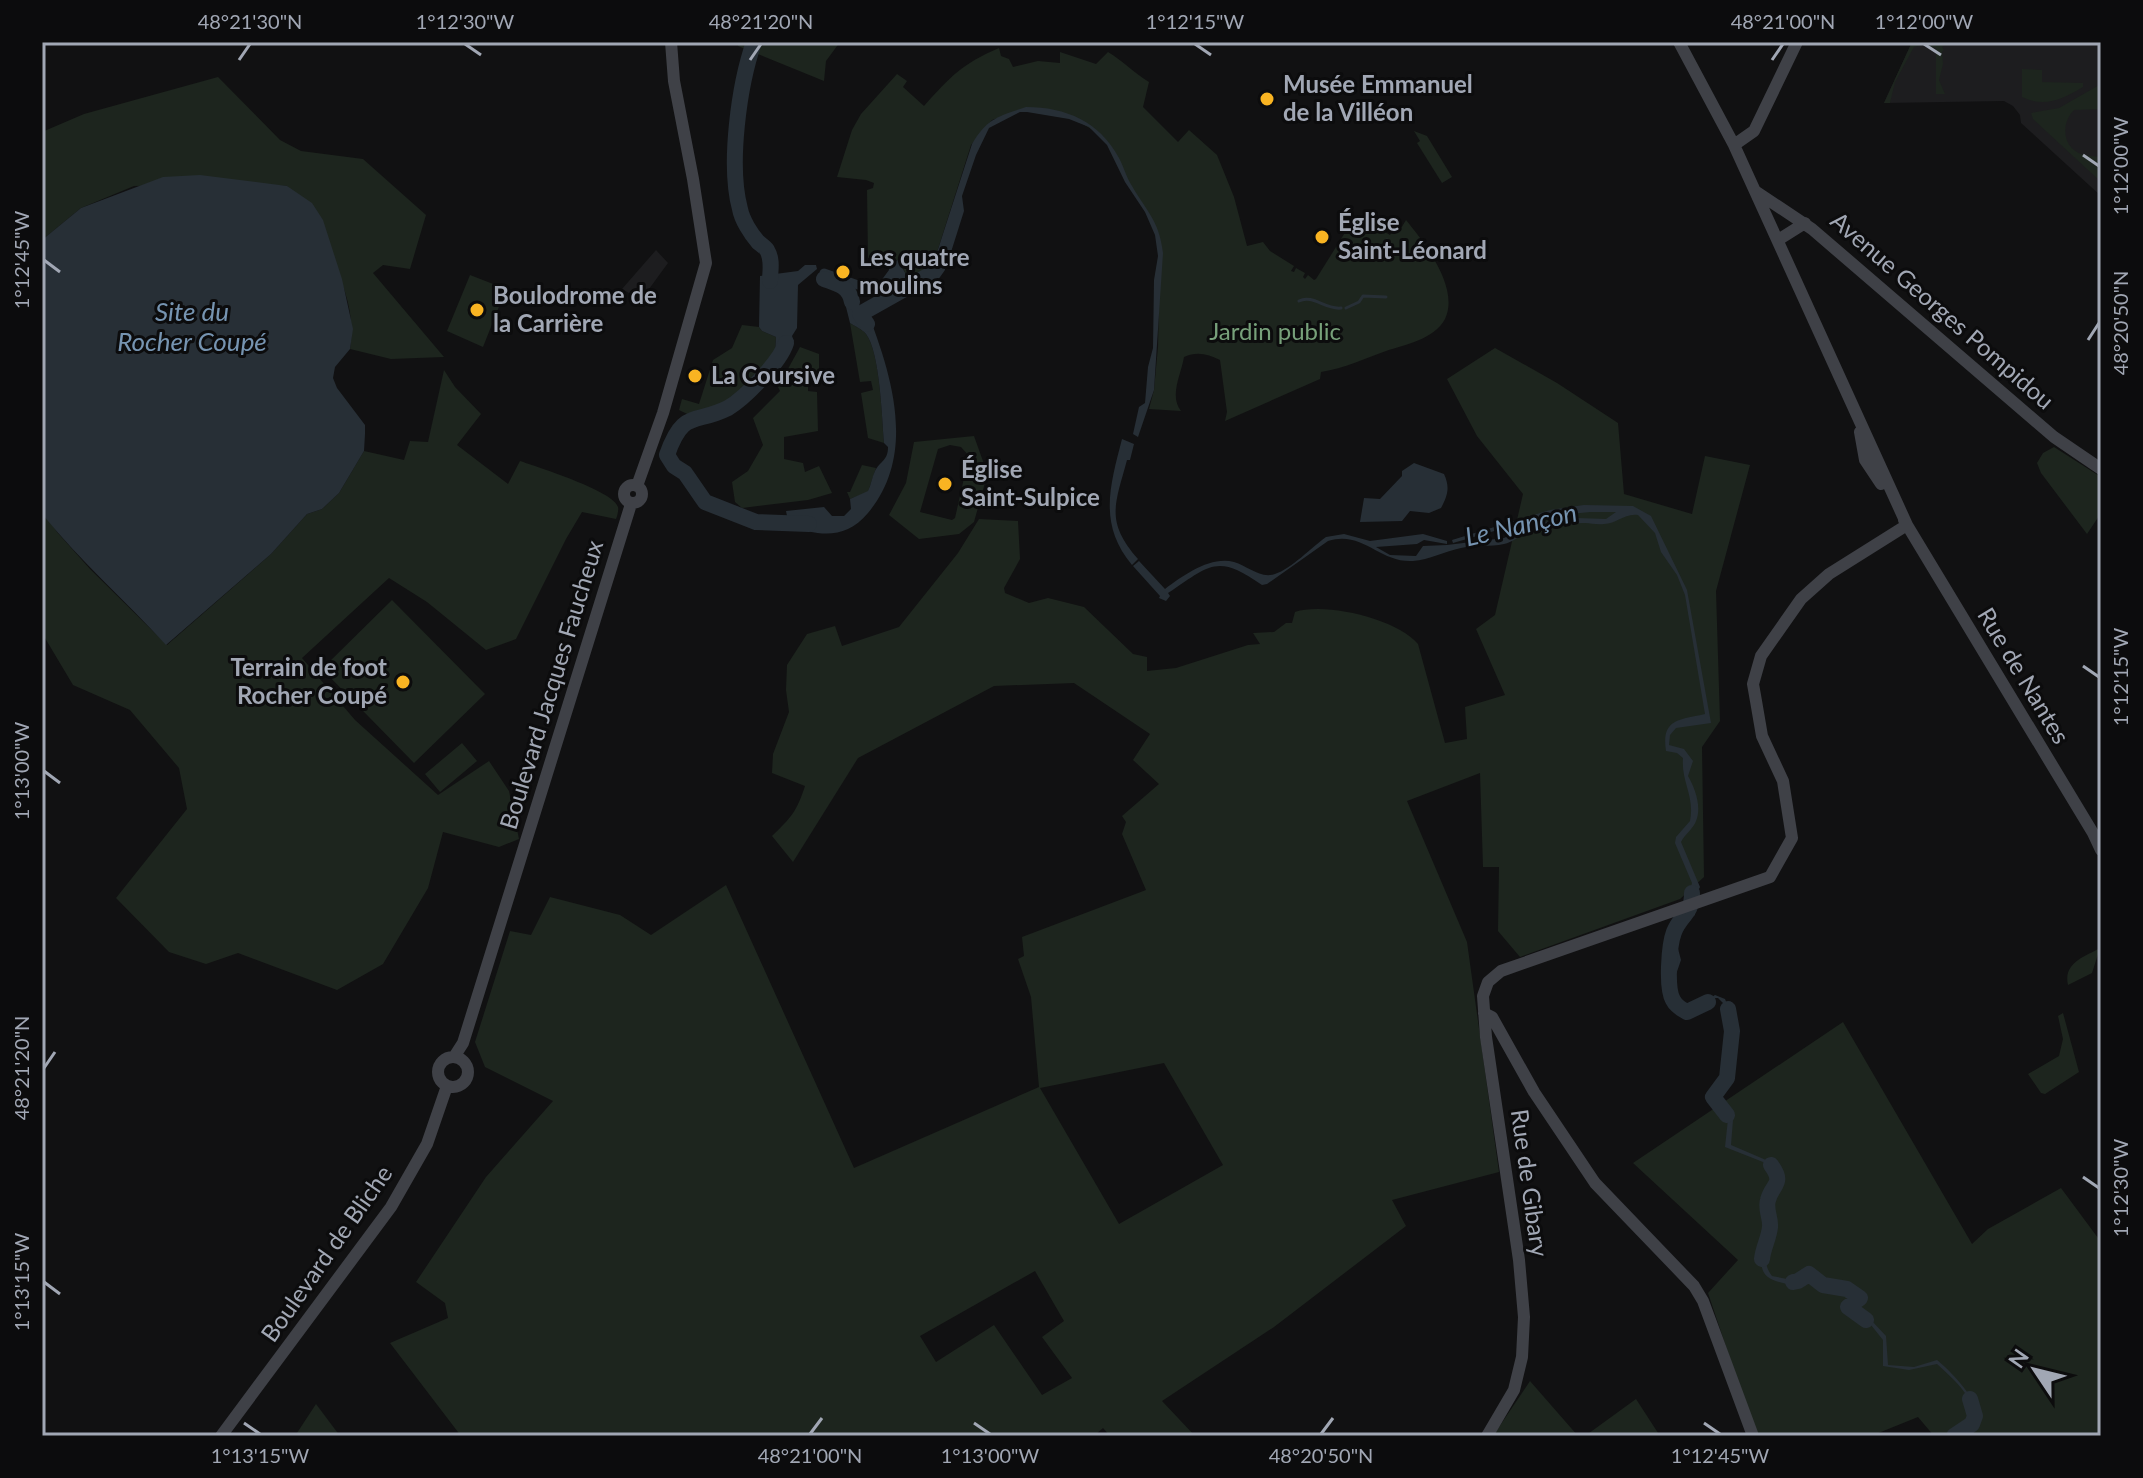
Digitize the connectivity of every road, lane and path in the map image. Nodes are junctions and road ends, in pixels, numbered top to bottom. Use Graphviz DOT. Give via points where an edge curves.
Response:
graph roads {
  1 [pos="671,42"];
  2 [pos="1679,42"];
  3 [pos="1797,42"];
  4 [pos="1734,145"];
  5 [pos="1753,189"];
  6 [pos="1805,223"];
  7 [pos="1778,240"];
  8 [pos="2101,469"];
  9 [pos="1907,525"];
  10 [pos="2101,850"];
  11 [pos="1484,1013"];
  12 [pos="454,1057"];
  13 [pos="447,1086"];
  14 [pos="222,1434"];
  15 [pos="207,1436"];
  16 [pos="1487,1436"];
  17 [pos="1753,1436"];
  1 -- 12 [label="main road, Boulevard Jacques Faucheux" via="706,263 663,413 637,486 625,491 631,504 463,1043"];
  2 -- 4 [label="main road, Rue de Nantes"];
  3 -- 4 [label="main road" via="1754,131"];
  4 -- 5 [label="main road, Rue de Nantes"];
  5 -- 6 [label="main road, Avenue Georges Pompidou"];
  5 -- 7 [label="main road, Rue de Nantes"];
  6 -- 7 [label="main road"];
  6 -- 8 [label="main road, Avenue Georges Pompidou" via="2054,437"];
  7 -- 9 [label="main road, Rue de Nantes" via="1859,422 1865,460"];
  9 -- 10 [label="main road, Rue de Nantes"];
  9 -- 11 [label="main road, Rue de Gibary" via="1829,574 1801,599 1761,656 1753,684 1762,736 1783,781 1792,838 1770,877 1501,971 1488,982"];
  11 -- 16 [label="main road, Rue de Gibary" via="1524,1317 1514,1390"];
  11 -- 17 [label="main road" via="1492,1017 1595,1183 1694,1286"];
  12 -- 13 [label="main road" via="439,1067"];
  12 -- 13 [label="main road" via="463,1061 468,1075 460,1085"];
  13 -- 14 [label="main road, Boulevard de Bliche" via="427,1144 391,1207"];
  14 -- 15 [label="main road"];
}
